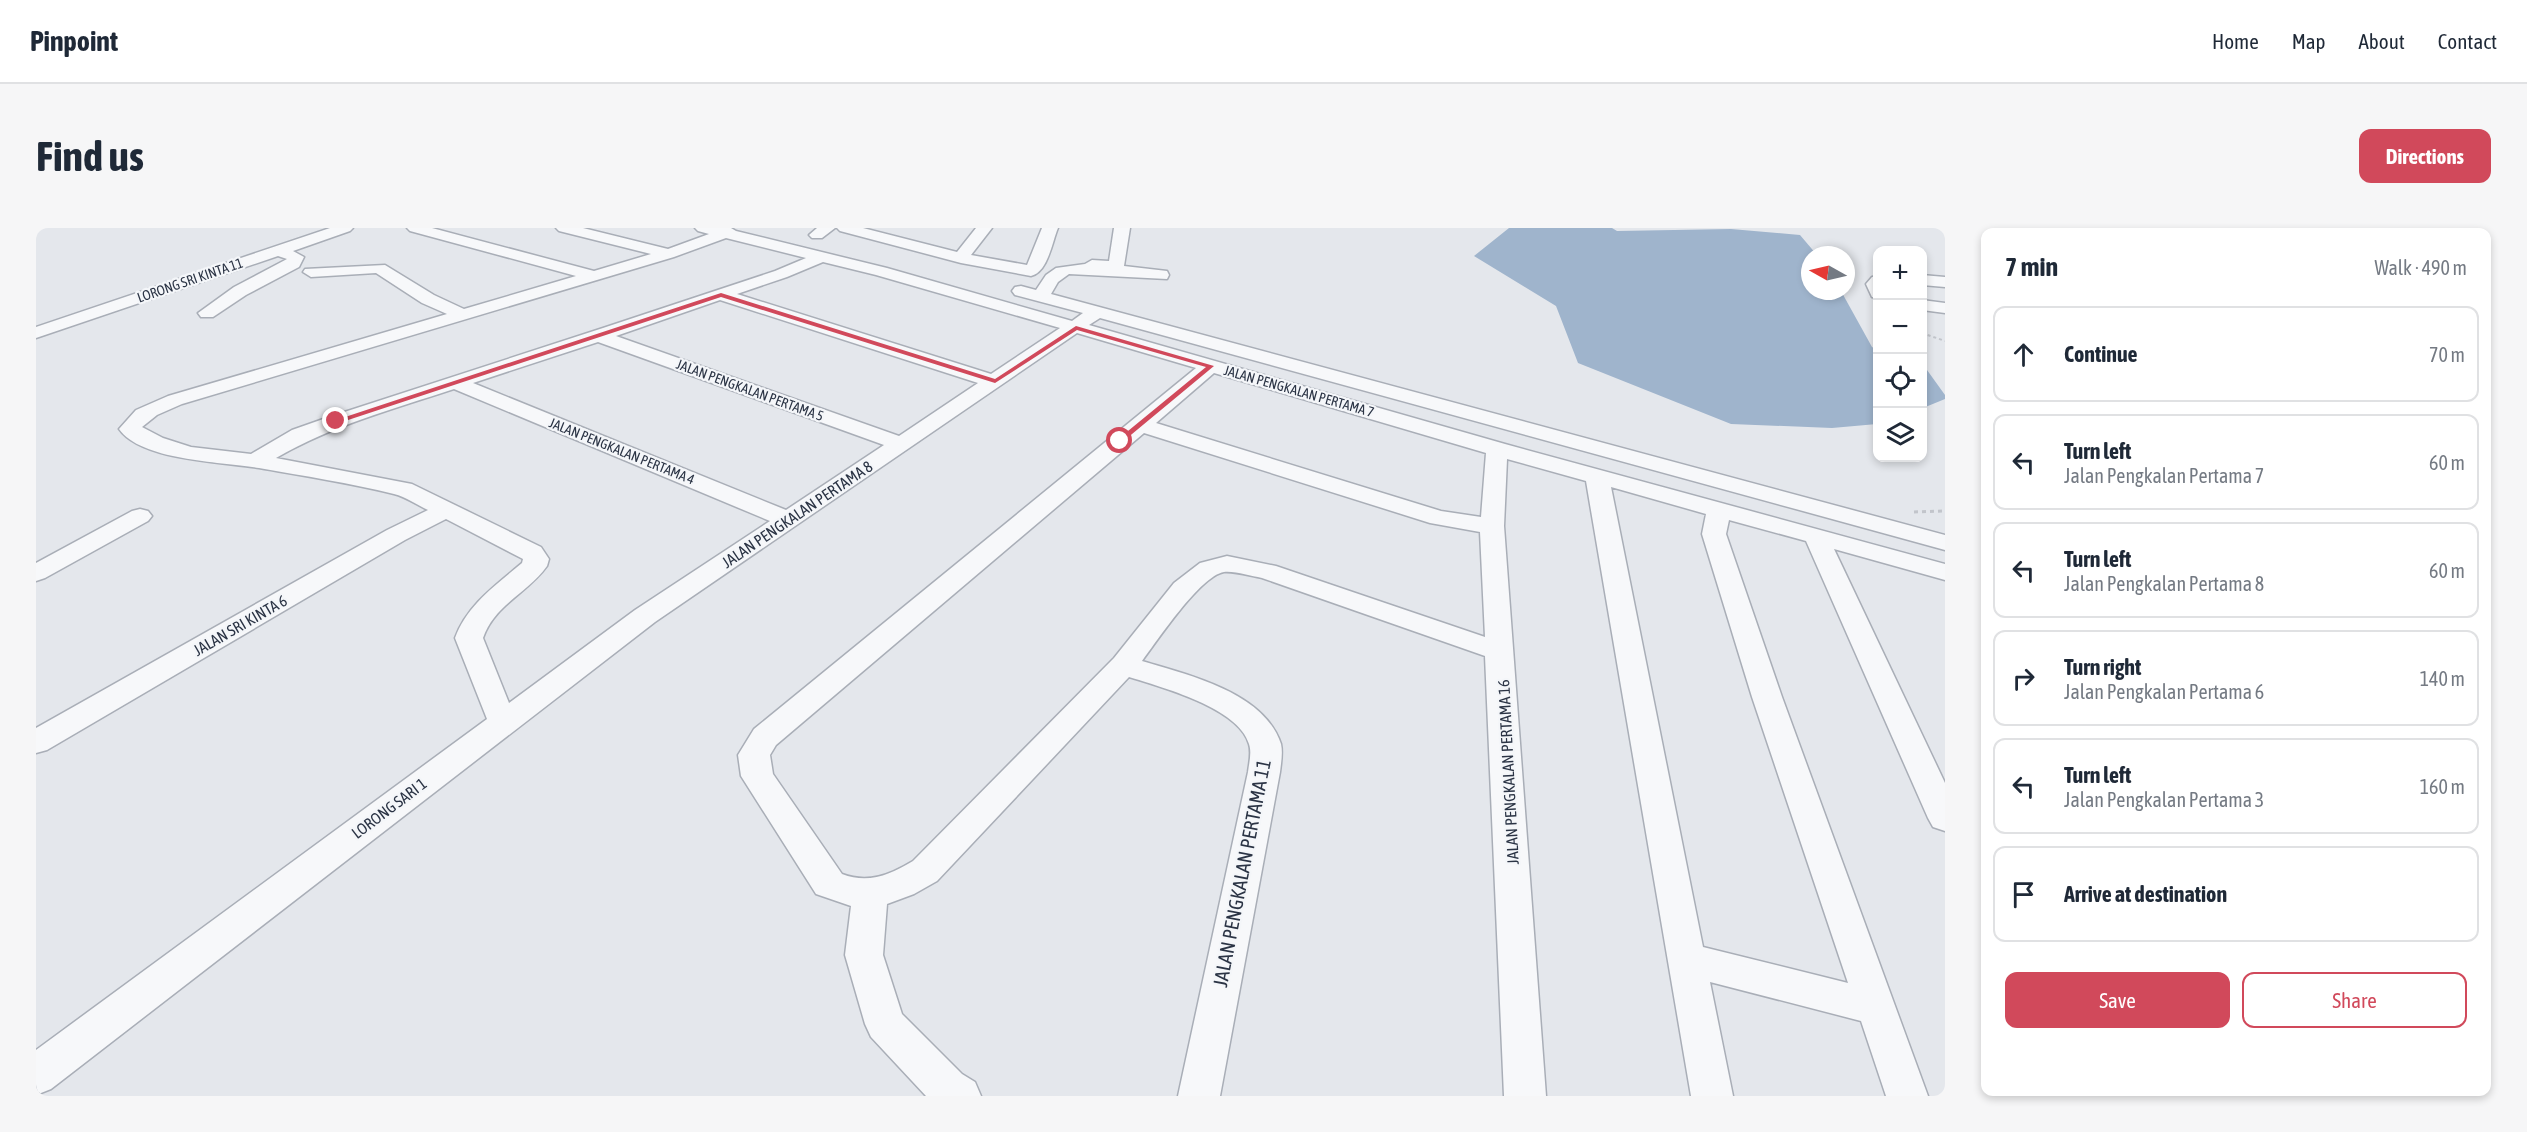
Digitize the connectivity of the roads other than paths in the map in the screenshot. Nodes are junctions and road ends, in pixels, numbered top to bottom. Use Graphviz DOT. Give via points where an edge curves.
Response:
graph roads {
  1 [pos="415,228"];
  2 [pos="564,228"];
  3 [pos="704,228"];
  4 [pos="845,228"];
  5 [pos="984,228"];
  6 [pos="1050,228"];
  7 [pos="1122,228"];
  8 [pos="338,229"];
  9 [pos="731,231"];
  10 [pos="817,232"];
  11 [pos="277,250"];
  12 [pos="668,254"];
  13 [pos="823,256"];
  14 [pos="961,258"];
  15 [pos="1033,268"];
  16 [pos="311,272"];
  17 [pos="1161,275"];
  18 [pos="594,276"];
  19 [pos="1927,280"];
  20 [pos="1945,282"];
  21 [pos="721,295"];
  22 [pos="1041,296"];
  23 [pos="1927,306"];
  24 [pos="1945,308"];
  25 [pos="1097,312"];
  26 [pos="207,313"];
  27 [pos="461,314"];
  28 [pos="1076,328"];
  29 [pos="36,333"];
  30 [pos="598,336"];
  31 [pos="1210,366"];
  32 [pos="995,381"];
  33 [pos="457,383"];
  34 [pos="1141,424"];
  35 [pos="902,444"];
  36 [pos="1497,449"];
  37 [pos="255,461"];
  38 [pos="1597,476"];
  39 [pos="446,510"];
  40 [pos="1719,510"];
  41 [pos="140,516"];
  42 [pos="787,519"];
  43 [pos="1492,526"];
  44 [pos="1816,537"];
  45 [pos="1945,543"];
  46 [pos="1945,572"];
  47 [pos="36,573"];
  48 [pos="1501,652"];
  49 [pos="1124,665"];
  50 [pos="502,722"];
  51 [pos="36,742"];
  52 [pos="1941,803"];
  53 [pos="870,894"];
  54 [pos="1686,959"];
  55 [pos="1877,1008"];
  56 [pos="36,1075"];
  57 [pos="960,1096"];
  58 [pos="1199,1096"];
  59 [pos="1525,1096"];
  60 [pos="1712,1096"];
  61 [pos="1907,1096"];
  1 -- 18 [label="street"];
  2 -- 12 [label="street"];
  3 -- 9 [label="street, JALAN PENGKALAN PERTAMA 7"];
  4 -- 14 [label="street"];
  5 -- 14 [label="street"];
  6 -- 15 [label="street"];
  7 -- 15 [label="street" via="1116,266"];
  8 -- 11 [label="street, LORONG SRI KINTA 11"];
  9 -- 12 [label="street"];
  9 -- 13 [label="street, JALAN PENGKALAN PERTAMA 7"];
  10 -- 13 [label="street" via="817,246"];
  10 -- 22 [label="street"];
  11 -- 26 [label="street" via="296,257 293,264"];
  11 -- 29 [label="street, LORONG SRI KINTA 11"];
  12 -- 18 [label="street"];
  13 -- 21 [label="street"];
  13 -- 28 [label="street, JALAN PENGKALAN PERTAMA 7"];
  14 -- 15 [label="street"];
  16 -- 27 [label="street" via="379,268 428,299"];
  17 -- 22 [label="street" via="1063,270"];
  18 -- 27 [label="street"];
  19 -- 20 [label="street"];
  21 -- 30 [label="street"];
  21 -- 32 [label="street"];
  22 -- 25 [label="street"];
  23 -- 24 [label="street"];
  25 -- 28 [label="street, JALAN PENGKALAN PERTAMA 8"];
  25 -- 45 [label="street"];
  27 -- 37 [label="street" via="175,400 147,412 130,429 179,450 237,462"];
  28 -- 31 [label="street, JALAN PENGKALAN PERTAMA 7"];
  28 -- 32 [label="street, JALAN PENGKALAN PERTAMA 8"];
  30 -- 33 [label="street"];
  30 -- 35 [label="street, JALAN PENGKALAN PERTAMA 5"];
  31 -- 34 [label="street"];
  31 -- 36 [label="street, JALAN PENGKALAN PERTAMA 7"];
  32 -- 35 [label="street, JALAN PENGKALAN PERTAMA 8"];
  33 -- 37 [label="street" via="300,435"];
  33 -- 42 [label="street, JALAN PENGKALAN PERTAMA 4"];
  34 -- 43 [label="street" via="1438,518"];
  34 -- 53 [label="street" via="765,736 754,755 757,776 829,884 846,892"];
  35 -- 42 [label="street, JALAN PENGKALAN PERTAMA 8"];
  36 -- 38 [label="street, JALAN PENGKALAN PERTAMA 7"];
  36 -- 43 [label="street, JALAN PENGKALAN PERTAMA 16"];
  37 -- 39 [label="street" via="404,489"];
  38 -- 40 [label="street, JALAN PENGKALAN PERTAMA 7"];
  38 -- 54 [label="street"];
  39 -- 50 [label="street" via="532,552 536,559 534,567 475,621 469,638"];
  39 -- 51 [label="street, JALAN SRI KINTA 6"];
  40 -- 44 [label="street, JALAN PENGKALAN PERTAMA 7"];
  40 -- 55 [label="street" via="1714,534"];
  41 -- 47 [label="street"];
  42 -- 50 [label="street, JALAN PENGKALAN PERTAMA 8" via="645,616"];
  43 -- 48 [label="street, JALAN PENGKALAN PERTAMA 16"];
  44 -- 46 [label="street, JALAN PENGKALAN PERTAMA 7"];
  44 -- 52 [label="street"];
  48 -- 49 [label="street" via="1277,574 1227,564 1209,568 1183,589"];
  48 -- 59 [label="street, JALAN PENGKALAN PERTAMA 16"];
  49 -- 53 [label="street" via="925,871 903,885"];
  49 -- 58 [label="street, JALAN PENGKALAN PERTAMA 11" via="1232,705 1257,729 1266,745 1264,772"];
  50 -- 56 [label="street, LORONG SARI 1"];
  53 -- 57 [label="street" via="864,955 885,1024 947,1088"];
  54 -- 55 [label="street"];
  54 -- 60 [label="street"];
  55 -- 61 [label="street"];
}
